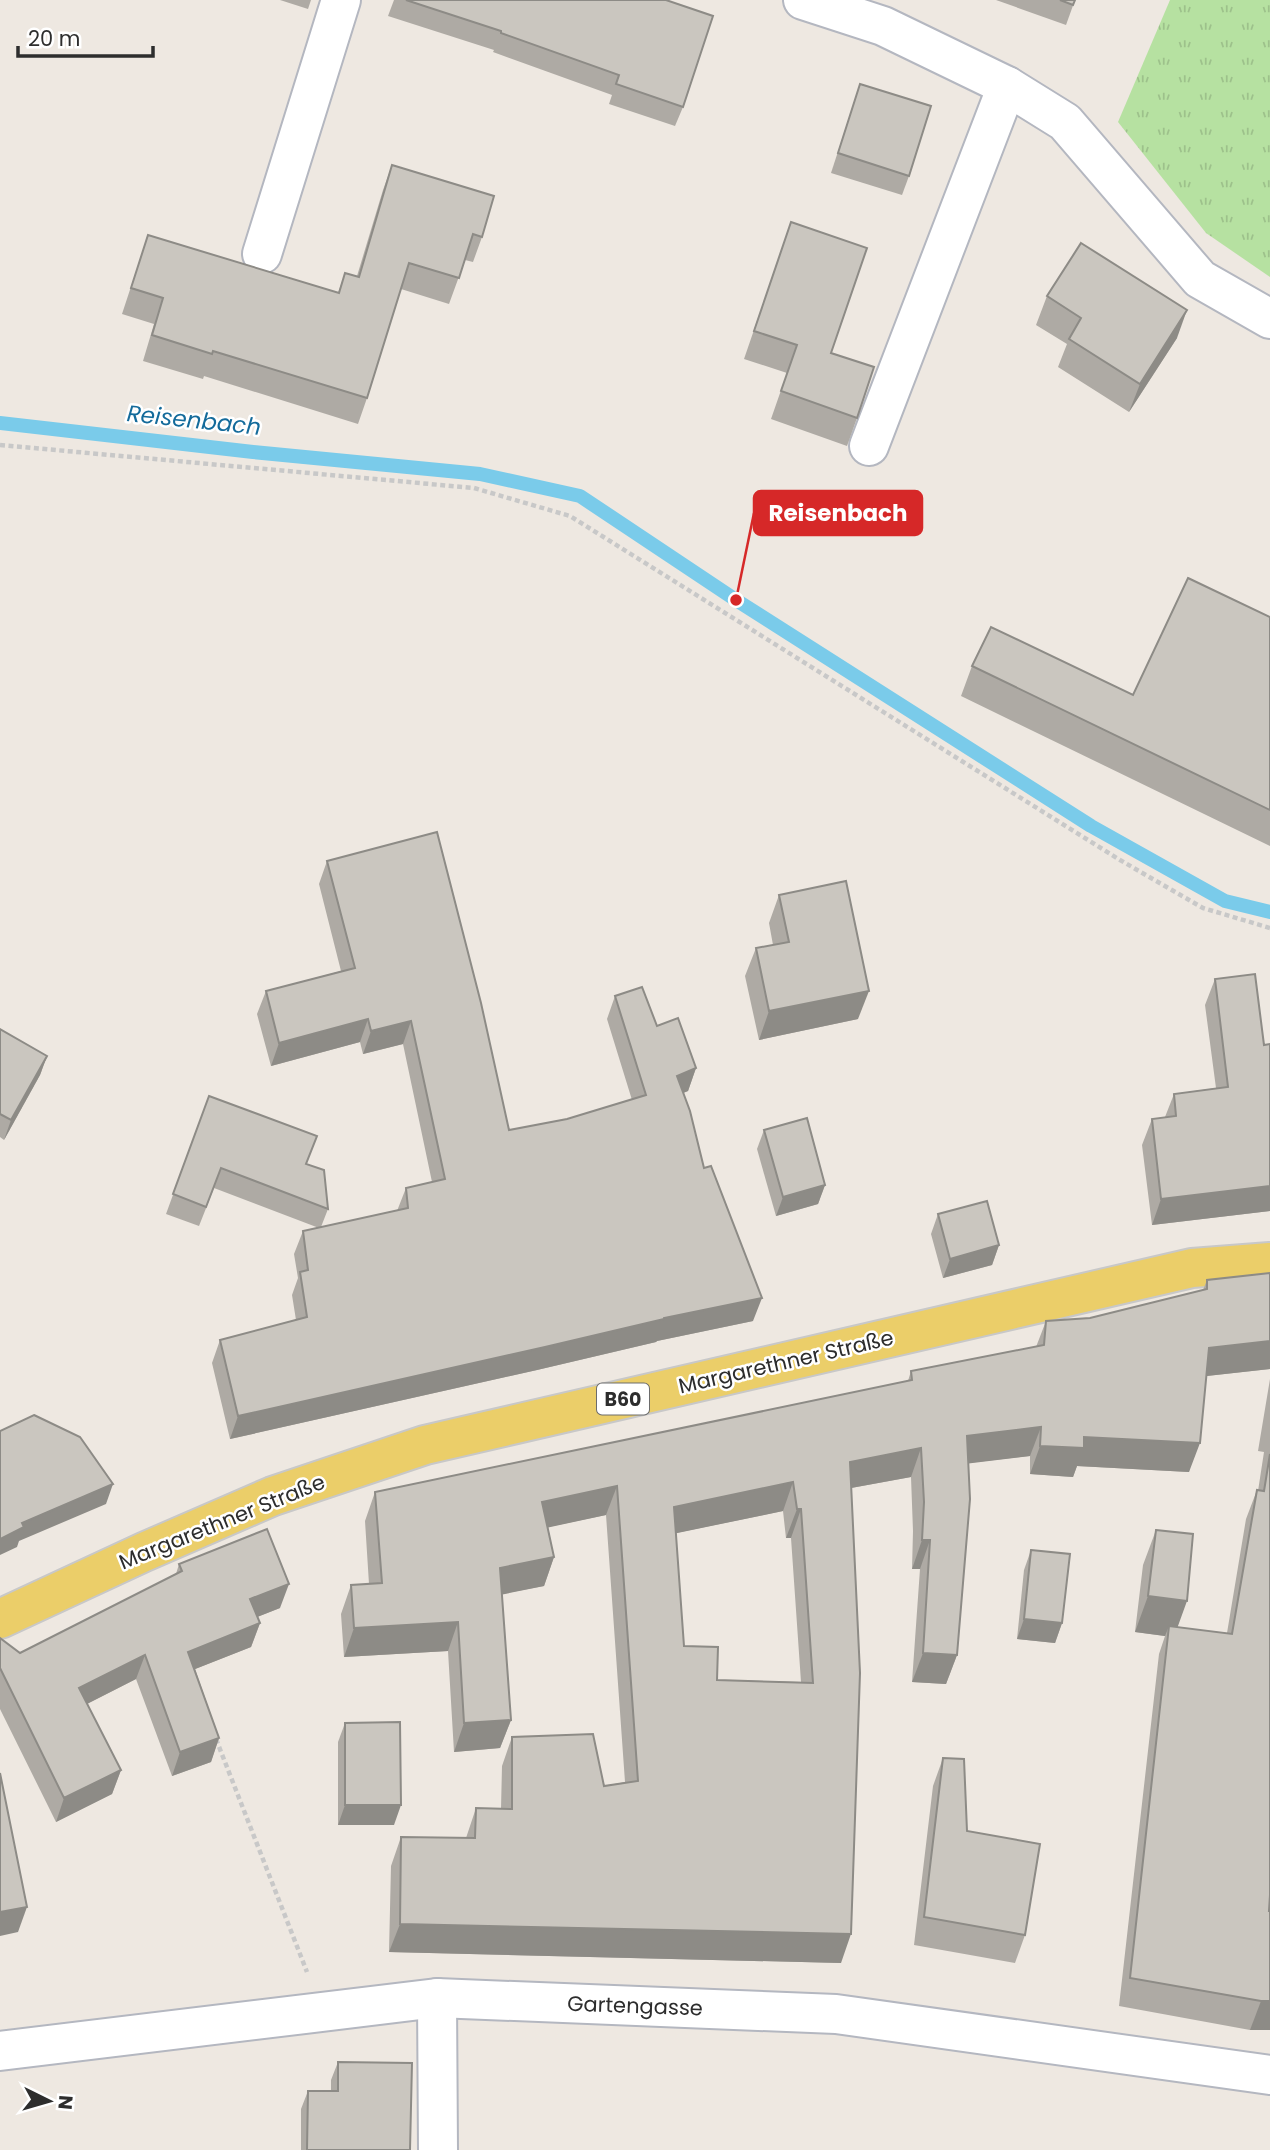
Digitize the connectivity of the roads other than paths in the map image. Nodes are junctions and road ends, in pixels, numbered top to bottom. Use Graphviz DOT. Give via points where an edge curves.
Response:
graph roads {
  1 [pos="341,0"];
  2 [pos="803,0"];
  3 [pos="888,13"];
  4 [pos="1007,86"];
  5 [pos="262,254"];
  6 [pos="1270,319"];
  7 [pos="869,446"];
  8 [pos="1270,1262"];
  9 [pos="0,1619"];
  10 [pos="438,1997"];
  11 [pos="0,2051"];
  12 [pos="1270,2075"];
  13 [pos="438,2150"];
  1 -- 5 [label="street"];
  2 -- 3 [label="street"];
  3 -- 4 [label="street"];
  4 -- 6 [label="street" via="1065,122 1200,279"];
  4 -- 7 [label="street"];
  8 -- 9 [label="main road, Margarethner Straße / B60" via="1192,1268 425,1445 272,1496"];
  10 -- 11 [label="street, Gartengasse"];
  10 -- 12 [label="street, Gartengasse" via="835,2014"];
  10 -- 13 [label="street"];
}
